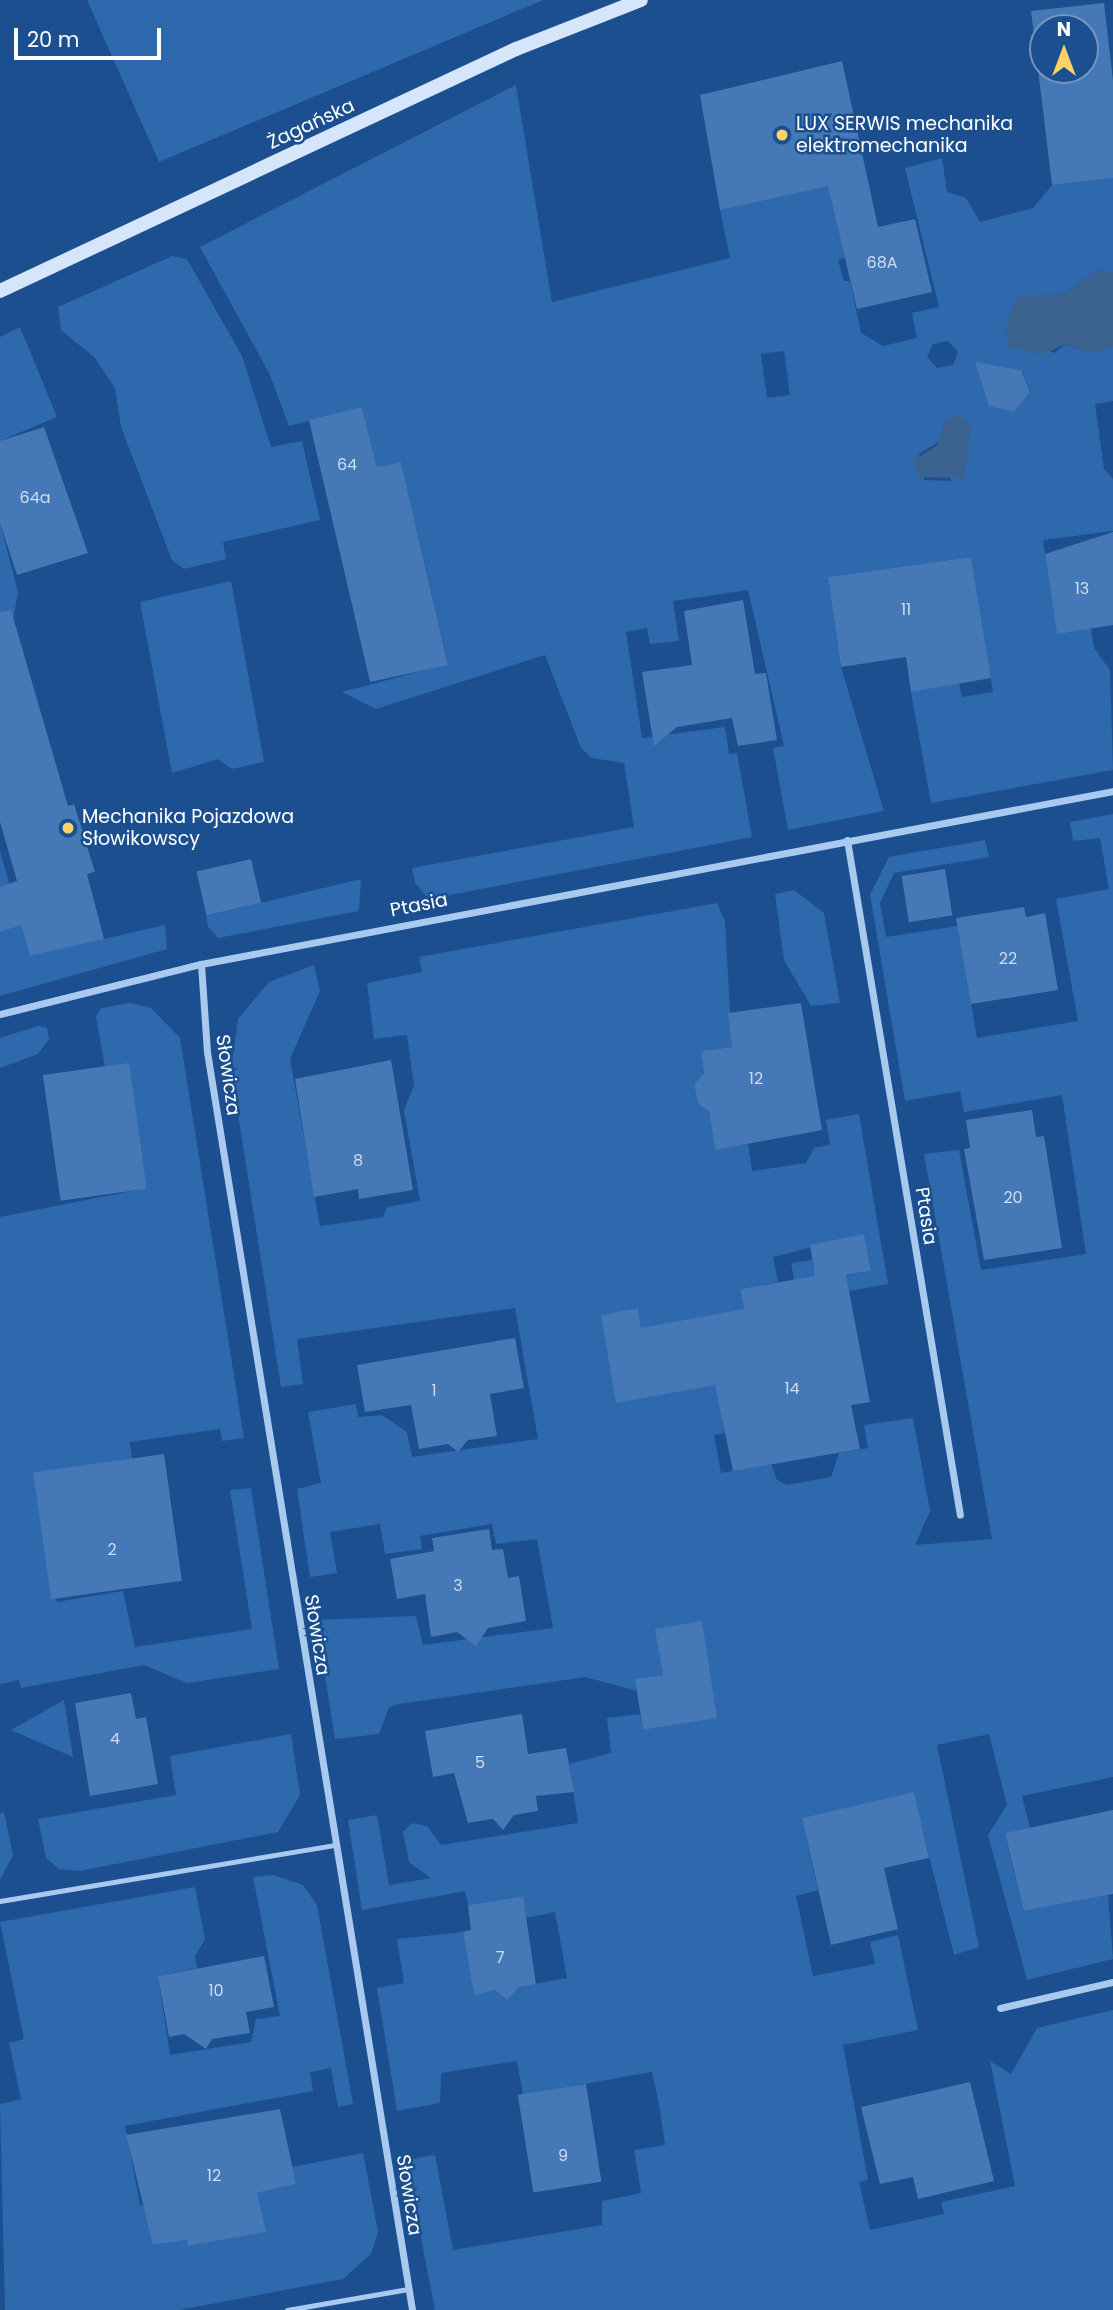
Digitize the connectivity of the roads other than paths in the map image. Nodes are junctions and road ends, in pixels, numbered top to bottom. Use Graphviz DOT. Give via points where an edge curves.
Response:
graph roads {
  1 [pos="641,0"];
  2 [pos="0,291"];
  3 [pos="1113,791"];
  4 [pos="847,840"];
  5 [pos="201,964"];
  6 [pos="0,1014"];
  7 [pos="960,1515"];
  8 [pos="335,1844"];
  9 [pos="0,1900"];
  10 [pos="1113,1982"];
  11 [pos="1000,2008"];
  12 [pos="408,2289"];
  13 [pos="287,2310"];
  14 [pos="412,2310"];
  1 -- 2 [label="street, Żagańska" via="516,50"];
  3 -- 4 [label="street, Ptasia"];
  4 -- 5 [label="street, Ptasia"];
  4 -- 7 [label="street, Ptasia"];
  5 -- 6 [label="street, Ptasia"];
  5 -- 8 [label="street, Słowicza" via="207,1052"];
  8 -- 9 [label="lane"];
  8 -- 12 [label="street, Słowicza"];
  10 -- 11 [label="street"];
  12 -- 13 [label="lane"];
  12 -- 14 [label="street, Słowicza"];
}
